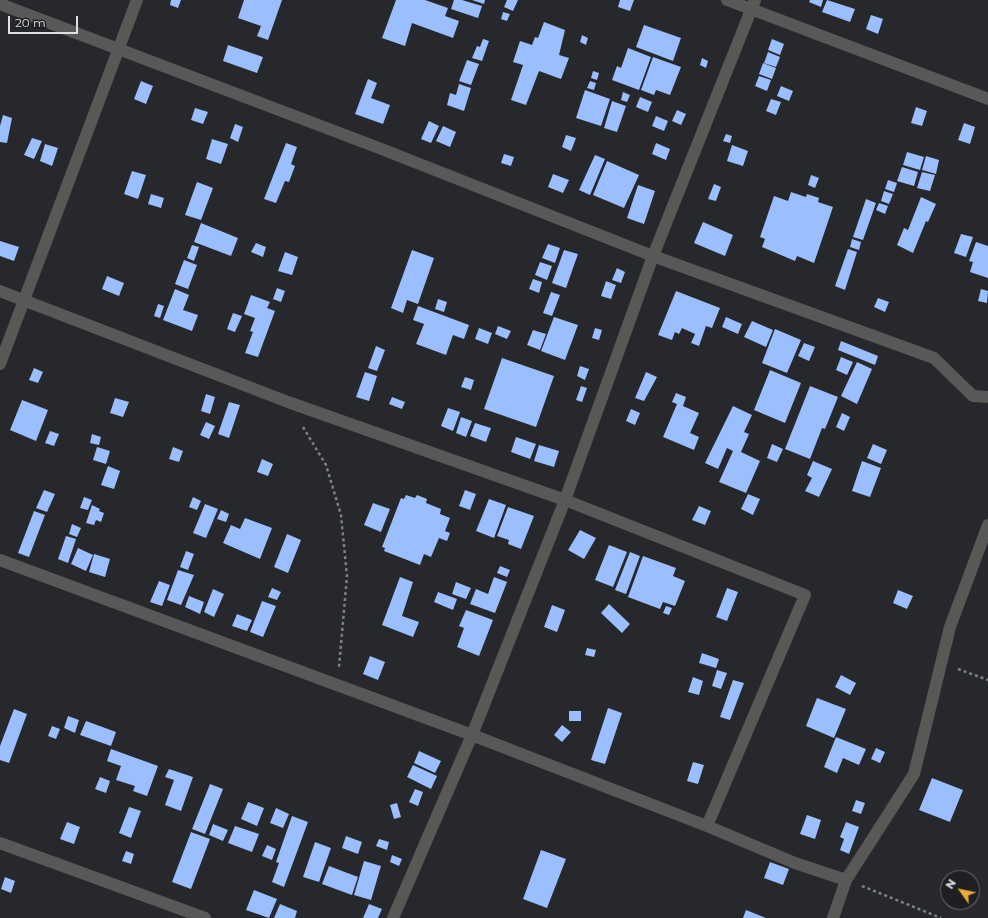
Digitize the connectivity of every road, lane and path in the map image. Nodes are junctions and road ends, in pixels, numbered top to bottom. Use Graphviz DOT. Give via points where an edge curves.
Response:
graph roads {
  1 [pos="137,0"];
  2 [pos="727,0"];
  3 [pos="0,4"];
  4 [pos="754,5"];
  5 [pos="118,49"];
  6 [pos="988,99"];
  7 [pos="653,256"];
  8 [pos="0,291"];
  9 [pos="23,300"];
  10 [pos="0,364"];
  11 [pos="988,397"];
  12 [pos="288,402"];
  13 [pos="565,500"];
  14 [pos="988,525"];
  15 [pos="0,560"];
  16 [pos="941,662"];
  17 [pos="988,680"];
  18 [pos="338,685"];
  19 [pos="472,735"];
  20 [pos="707,826"];
  21 [pos="0,843"];
  22 [pos="846,880"];
  23 [pos="205,918"];
  24 [pos="393,918"];
  25 [pos="833,918"];
  26 [pos="941,918"];
  1 -- 5 [label="street"];
  2 -- 4 [label="street"];
  3 -- 5 [label="street"];
  4 -- 6 [label="street"];
  4 -- 7 [label="street"];
  5 -- 7 [label="street"];
  5 -- 9 [label="street"];
  7 -- 11 [label="street" via="934,358 973,396"];
  7 -- 13 [label="street"];
  8 -- 9 [label="street"];
  9 -- 10 [label="street"];
  9 -- 12 [label="street"];
  12 -- 13 [label="street"];
  12 -- 18 [label="path" via="326,465 341,515 347,576"];
  13 -- 19 [label="street"];
  13 -- 20 [label="street" via="805,595"];
  14 -- 16 [label="street" via="950,627"];
  15 -- 18 [label="street"];
  16 -- 17 [label="path"];
  16 -- 22 [label="street" via="914,774"];
  18 -- 19 [label="street"];
  19 -- 20 [label="street"];
  19 -- 24 [label="street"];
  20 -- 22 [label="street" via="795,863"];
  21 -- 23 [label="street"];
  22 -- 25 [label="street"];
  22 -- 26 [label="path"];
}
